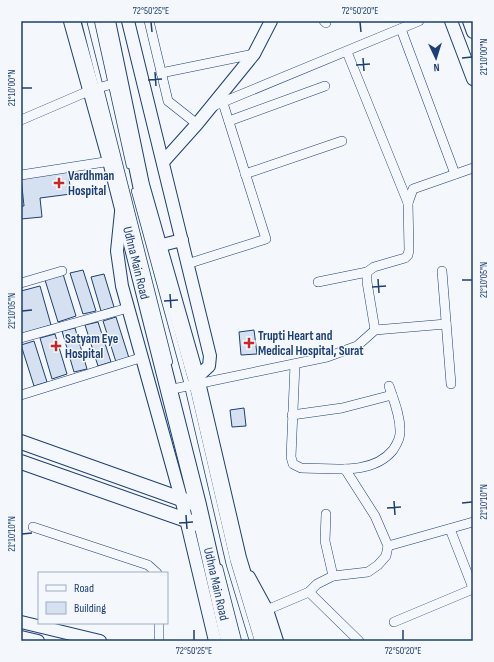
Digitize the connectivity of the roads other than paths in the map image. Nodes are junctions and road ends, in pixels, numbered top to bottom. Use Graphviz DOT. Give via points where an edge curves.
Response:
graph roads {
  1 [pos="72,21"];
  2 [pos="84,21"];
  3 [pos="97,21"];
  4 [pos="107,21"];
  5 [pos="128,21"];
  6 [pos="149,21"];
  7 [pos="271,21"];
  8 [pos="419,21"];
  9 [pos="451,21"];
  10 [pos="469,21"];
  11 [pos="401,29"];
  12 [pos="473,32"];
  13 [pos="347,52"];
  14 [pos="254,54"];
  15 [pos="161,73"];
  16 [pos="473,79"];
  17 [pos="115,83"];
  18 [pos="325,86"];
  19 [pos="96,88"];
  20 [pos="223,103"];
  21 [pos="211,108"];
  22 [pos="21,120"];
  23 [pos="229,121"];
  24 [pos="197,124"];
  25 [pos="342,141"];
  26 [pos="111,161"];
  27 [pos="163,162"];
  28 [pos="473,168"];
  29 [pos="130,169"];
  30 [pos="245,174"];
  31 [pos="456,174"];
  32 [pos="21,175"];
  33 [pos="133,185"];
  34 [pos="408,203"];
  35 [pos="122,207"];
  36 [pos="182,240"];
  37 [pos="158,246"];
  38 [pos="187,264"];
  39 [pos="62,271"];
  40 [pos="442,271"];
  41 [pos="367,272"];
  42 [pos="318,282"];
  43 [pos="21,283"];
  44 [pos="128,308"];
  45 [pos="446,324"];
  46 [pos="375,330"];
  47 [pos="21,338"];
  48 [pos="140,358"];
  49 [pos="295,364"];
  50 [pos="171,367"];
  51 [pos="194,383"];
  52 [pos="451,384"];
  53 [pos="174,389"];
  54 [pos="21,395"];
  55 [pos="292,415"];
  56 [pos="21,442"];
  57 [pos="21,462"];
  58 [pos="345,469"];
  59 [pos="181,498"];
  60 [pos="198,506"];
  61 [pos="326,514"];
  62 [pos="186,520"];
  63 [pos="473,522"];
  64 [pos="203,526"];
  65 [pos="33,527"];
  66 [pos="450,529"];
  67 [pos="388,546"];
  68 [pos="218,558"];
  69 [pos="156,572"];
  70 [pos="333,576"];
  71 [pos="473,589"];
  72 [pos="309,592"];
  73 [pos="261,613"];
  74 [pos="21,622"];
  75 [pos="394,622"];
  76 [pos="159,624"];
  77 [pos="21,637"];
  78 [pos="78,639"];
  79 [pos="38,641"];
  80 [pos="100,641"];
  81 [pos="159,641"];
  82 [pos="215,641"];
  83 [pos="229,641"];
  84 [pos="239,641"];
  85 [pos="252,641"];
  86 [pos="263,641"];
  87 [pos="277,641"];
  88 [pos="359,641"];
  1 -- 19 [label="highway, Udhna Main Road"];
  2 -- 19 [label="lane"];
  3 -- 17 [label="lane"];
  4 -- 17 [label="highway"];
  5 -- 27 [label="street"];
  6 -- 15 [label="street"];
  7 -- 14 [label="street"];
  8 -- 11 [label="street"];
  9 -- 16 [label="street"];
  10 -- 12 [label="street"];
  11 -- 13 [label="street"];
  11 -- 31 [label="street"];
  13 -- 20 [label="street"];
  13 -- 34 [label="street"];
  14 -- 15 [label="street"];
  14 -- 21 [label="street"];
  15 -- 24 [label="street" via="168,101"];
  17 -- 19 [label="street"];
  17 -- 29 [label="lane"];
  17 -- 37 [label="highway"];
  18 -- 23 [label="street"];
  19 -- 22 [label="street"];
  19 -- 26 [label="highway, Udhna Main Road"];
  19 -- 50 [label="lane"];
  20 -- 21 [label="street"];
  20 -- 23 [label="street"];
  21 -- 24 [label="street"];
  23 -- 30 [label="street"];
  24 -- 27 [label="street"];
  25 -- 30 [label="street"];
  26 -- 32 [label="street"];
  26 -- 35 [label="highway, Udhna Main Road"];
  27 -- 36 [label="street"];
  28 -- 31 [label="street"];
  30 -- 38 [label="street" via="266,239"];
  31 -- 34 [label="street" via="413,189"];
  33 -- 51 [label="lane"];
  34 -- 41 [label="street" via="408,255"];
  35 -- 44 [label="street" via="118,263"];
  35 -- 53 [label="highway, Udhna Main Road"];
  36 -- 37 [label="street"];
  36 -- 38 [label="street"];
  37 -- 51 [label="highway"];
  38 -- 51 [label="street" via="210,361 206,370"];
  39 -- 43 [label="street"];
  40 -- 45 [label="street"];
  41 -- 42 [label="street"];
  41 -- 46 [label="street"];
  44 -- 47 [label="street"];
  44 -- 48 [label="street"];
  45 -- 46 [label="street"];
  45 -- 52 [label="street"];
  46 -- 49 [label="street" via="357,346 327,357"];
  48 -- 54 [label="street"];
  48 -- 59 [label="street"];
  49 -- 51 [label="street"];
  49 -- 55 [label="street"];
  51 -- 53 [label="street"];
  51 -- 73 [label="highway" via="238,558"];
  51 -- 85 [label="lane" via="229,565"];
  53 -- 60 [label="highway, Udhna Main Road"];
  55 -- 58 [label="street" via="290,448 294,464 301,468"];
  55 -- 58 [label="street" via="342,408 390,390 399,416 401,432 397,444 386,458 363,468"];
  56 -- 59 [label="main road"];
  57 -- 62 [label="main road"];
  58 -- 67 [label="street" via="375,516"];
  59 -- 60 [label="main road"];
  59 -- 62 [label="street"];
  60 -- 64 [label="highway, Udhna Main Road"];
  61 -- 70 [label="street" via="325,541"];
  62 -- 64 [label="main road"];
  62 -- 82 [label="street"];
  63 -- 66 [label="street"];
  64 -- 83 [label="highway, Udhna Main Road"];
  65 -- 69 [label="street" via="148,565"];
  66 -- 67 [label="street"];
  66 -- 71 [label="street"];
  67 -- 70 [label="street" via="386,556 368,572"];
  68 -- 84 [label="lane"];
  70 -- 72 [label="street" via="317,584"];
  71 -- 75 [label="street"];
  72 -- 73 [label="street"];
  72 -- 88 [label="street"];
  73 -- 86 [label="highway"];
  73 -- 87 [label="street"];
  74 -- 78 [label="street"];
  76 -- 81 [label="street"];
  77 -- 79 [label="street"];
  78 -- 80 [label="street"];
}
